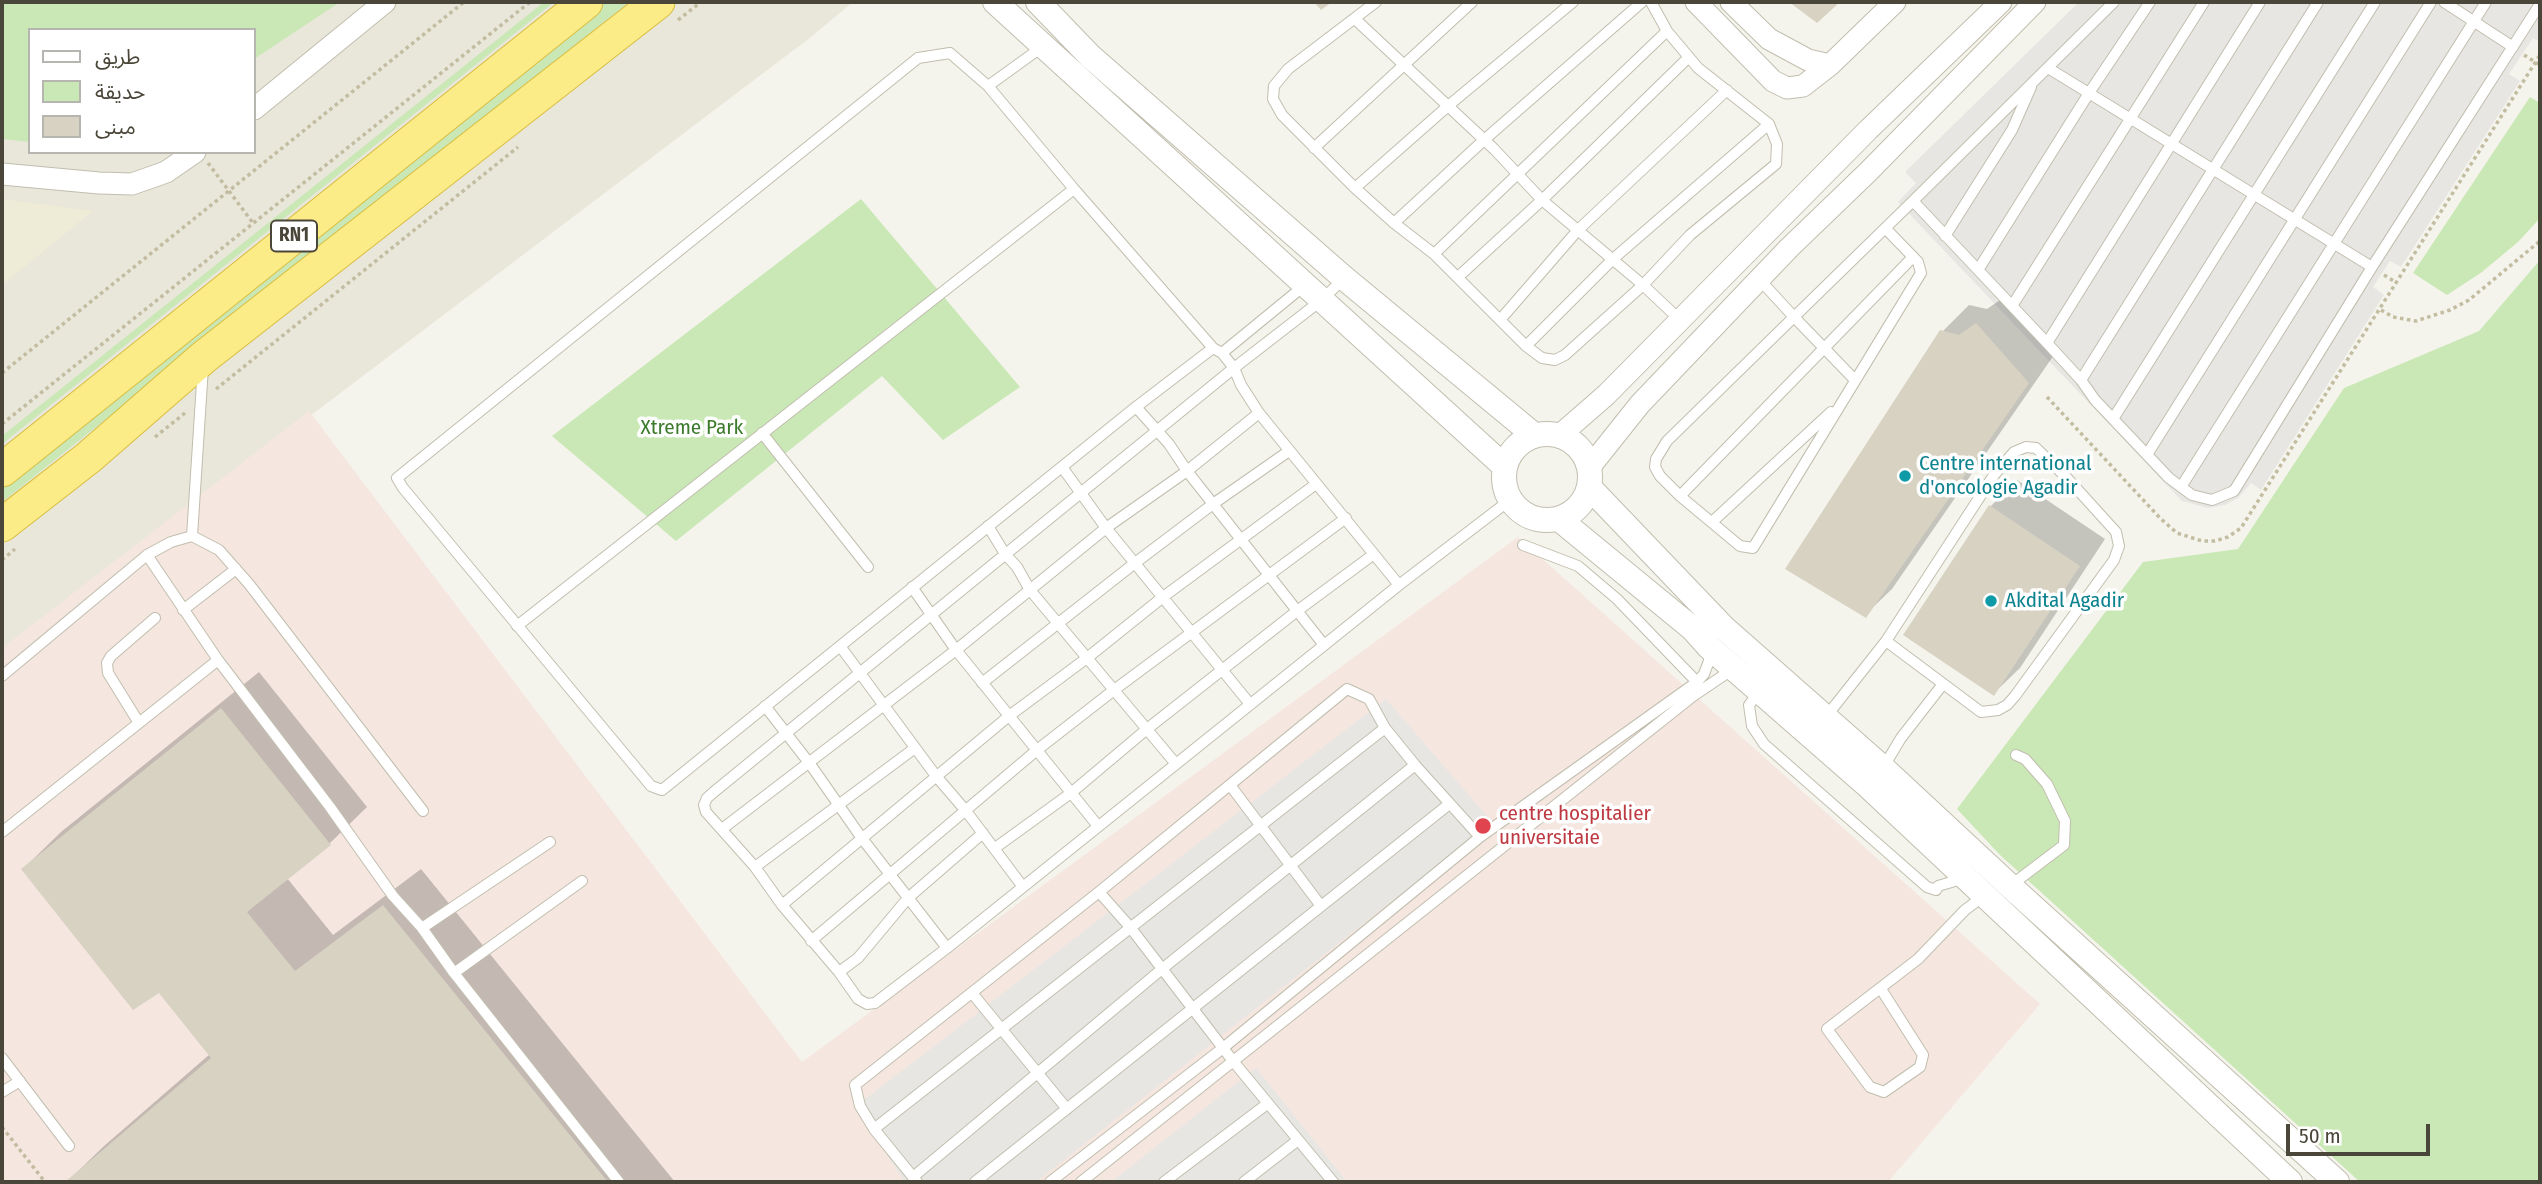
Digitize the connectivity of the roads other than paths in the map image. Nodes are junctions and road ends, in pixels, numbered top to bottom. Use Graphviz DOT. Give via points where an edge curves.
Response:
graph roads {
  1 [pos="385,2"];
  2 [pos="586,2"];
  3 [pos="995,2"];
  4 [pos="1038,2"];
  5 [pos="1376,2"];
  6 [pos="1472,2"];
  7 [pos="1573,2"];
  8 [pos="1642,2"];
  9 [pos="1651,2"];
  10 [pos="1696,2"];
  11 [pos="1731,2"];
  12 [pos="1895,2"];
  13 [pos="2001,2"];
  14 [pos="2035,2"];
  15 [pos="2114,2"];
  16 [pos="2150,2"];
  17 [pos="2204,2"];
  18 [pos="2260,2"];
  19 [pos="2318,2"];
  20 [pos="2375,2"];
  21 [pos="2431,2"];
  22 [pos="2444,2"];
  23 [pos="2486,2"];
  24 [pos="2540,4"];
  25 [pos="664,14"];
  26 [pos="1355,19"];
  27 [pos="2474,22"];
  28 [pos="1667,31"];
  29 [pos="1042,47"];
  30 [pos="2513,47"];
  31 [pos="1689,57"];
  32 [pos="1403,64"];
  33 [pos="1830,65"];
  34 [pos="2048,68"];
  35 [pos="2033,81"];
  36 [pos="988,86"];
  37 [pos="1727,90"];
  38 [pos="2089,93"];
  39 [pos="1448,106"];
  40 [pos="256,107"];
  41 [pos="2131,119"];
  42 [pos="1769,124"];
  43 [pos="1484,140"];
  44 [pos="2171,144"];
  45 [pos="1314,148"];
  46 [pos="201,157"];
  47 [pos="2213,169"];
  48 [pos="1518,173"];
  49 [pos="2,174"];
  50 [pos="1355,188"];
  51 [pos="1074,189"];
  52 [pos="2254,194"];
  53 [pos="1542,200"];
  54 [pos="1913,201"];
  55 [pos="2293,218"];
  56 [pos="1394,223"];
  57 [pos="1886,229"];
  58 [pos="1578,230"];
  59 [pos="1945,236"];
  60 [pos="2334,243"];
  61 [pos="1434,254"];
  62 [pos="1913,257"];
  63 [pos="1613,259"];
  64 [pos="2372,267"];
  65 [pos="1978,270"];
  66 [pos="1458,277"];
  67 [pos="1343,278"];
  68 [pos="1759,279"];
  69 [pos="1643,285"];
  70 [pos="1315,292"];
  71 [pos="2012,306"];
  72 [pos="1794,317"];
  73 [pos="1500,320"];
  74 [pos="1680,320"];
  75 [pos="2047,343"];
  76 [pos="1526,346"];
  77 [pos="1824,347"];
  78 [pos="1218,350"];
  79 [pos="204,357"];
  80 [pos="1234,368"];
  81 [pos="1854,379"];
  82 [pos="2081,380"];
  83 [pos="1839,404"];
  84 [pos="1136,407"];
  85 [pos="1259,413"];
  86 [pos="2113,419"];
  87 [pos="1157,431"];
  88 [pos="762,433"];
  89 [pos="1547,435"];
  90 [pos="1289,451"];
  91 [pos="2147,453"];
  92 [pos="1062,467"];
  93 [pos="1505,467"];
  94 [pos="2,470"];
  95 [pos="1187,471"];
  96 [pos="1589,478"];
  97 [pos="1316,484"];
  98 [pos="2181,487"];
  99 [pos="1081,493"];
  100 [pos="1680,496"];
  101 [pos="1510,500"];
  102 [pos="1213,504"];
  103 [pos="1346,518"];
  104 [pos="1559,519"];
  105 [pos="1712,522"];
  106 [pos="988,526"];
  107 [pos="1107,528"];
  108 [pos="12,534"];
  109 [pos="192,536"];
  110 [pos="1240,539"];
  111 [pos="1523,545"];
  112 [pos="1005,554"];
  113 [pos="1374,554"];
  114 [pos="147,555"];
  115 [pos="1135,563"];
  116 [pos="868,567"];
  117 [pos="236,569"];
  118 [pos="1269,576"];
  119 [pos="1399,584"];
  120 [pos="912,587"];
  121 [pos="1030,590"];
  122 [pos="1163,597"];
  123 [pos="183,610"];
  124 [pos="1297,611"];
  125 [pos="932,614"];
  126 [pos="155,618"];
  127 [pos="1059,624"];
  128 [pos="517,626"];
  129 [pos="1192,634"];
  130 [pos="1886,640"];
  131 [pos="1324,645"];
  132 [pos="839,646"];
  133 [pos="1709,648"];
  134 [pos="956,650"];
  135 [pos="1087,658"];
  136 [pos="218,660"];
  137 [pos="1734,669"];
  138 [pos="1222,671"];
  139 [pos="859,673"];
  140 [pos="2,676"];
  141 [pos="1697,682"];
  142 [pos="982,683"];
  143 [pos="1944,684"];
  144 [pos="1114,690"];
  145 [pos="1760,691"];
  146 [pos="882,705"];
  147 [pos="1250,705"];
  148 [pos="765,706"];
  149 [pos="1009,716"];
  150 [pos="1825,719"];
  151 [pos="1641,722"];
  152 [pos="139,723"];
  153 [pos="1385,728"];
  154 [pos="1147,729"];
  155 [pos="1649,732"];
  156 [pos="786,733"];
  157 [pos="915,748"];
  158 [pos="1037,750"];
  159 [pos="2016,755"];
  160 [pos="810,764"];
  161 [pos="1176,764"];
  162 [pos="1415,765"];
  163 [pos="936,776"];
  164 [pos="1875,777"];
  165 [pos="1230,785"];
  166 [pos="1071,793"];
  167 [pos="838,804"];
  168 [pos="1448,805"];
  169 [pos="423,811"];
  170 [pos="966,811"];
  171 [pos="1098,826"];
  172 [pos="1260,826"];
  173 [pos="722,829"];
  174 [pos="2,832"];
  175 [pos="982,833"];
  176 [pos="861,837"];
  177 [pos="1480,837"];
  178 [pos="550,842"];
  179 [pos="995,849"];
  180 [pos="1290,866"];
  181 [pos="755,867"];
  182 [pos="892,875"];
  183 [pos="1966,877"];
  184 [pos="582,881"];
  185 [pos="2010,886"];
  186 [pos="1023,887"];
  187 [pos="1099,892"];
  188 [pos="1985,895"];
  189 [pos="908,898"];
  190 [pos="782,905"];
  191 [pos="1321,906"];
  192 [pos="1130,927"];
  193 [pos="422,928"];
  194 [pos="811,941"];
  195 [pos="947,948"];
  196 [pos="1162,969"];
  197 [pos="839,972"];
  198 [pos="454,973"];
  199 [pos="1881,989"];
  200 [pos="972,993"];
  201 [pos="1194,1007"];
  202 [pos="1000,1030"];
  203 [pos="1223,1048"];
  204 [pos="2,1058"];
  205 [pos="1233,1061"];
  206 [pos="1037,1073"];
  207 [pos="20,1082"];
  208 [pos="2,1092"];
  209 [pos="1267,1104"];
  210 [pos="1067,1109"];
  211 [pos="874,1129"];
  212 [pos="1298,1140"];
  213 [pos="69,1146"];
  214 [pos="915,1180"];
  215 [pos="619,1182"];
  216 [pos="975,1182"];
  217 [pos="1050,1182"];
  218 [pos="1081,1182"];
  219 [pos="1164,1182"];
  220 [pos="1244,1182"];
  221 [pos="1333,1182"];
  222 [pos="2290,1182"];
  223 [pos="2337,1182"];
  1 -- 40 [label="street"];
  2 -- 94 [label="highway, RN1"];
  3 -- 29 [label="street"];
  4 -- 67 [label="street" via="1090,56"];
  5 -- 26 [label="lane"];
  6 -- 32 [label="lane"];
  7 -- 39 [label="lane"];
  8 -- 43 [label="lane"];
  9 -- 28 [label="lane"];
  10 -- 33 [label="street" via="1773,81 1787,89 1803,86"];
  11 -- 33 [label="street" via="1769,39 1808,60"];
  12 -- 33 [label="street"];
  13 -- 74 [label="street"];
  14 -- 68 [label="street"];
  15 -- 34 [label="lane"];
  16 -- 38 [label="lane"];
  17 -- 41 [label="lane"];
  18 -- 44 [label="lane"];
  19 -- 47 [label="lane"];
  20 -- 52 [label="lane"];
  21 -- 55 [label="lane"];
  22 -- 27 [label="lane"];
  23 -- 27 [label="lane"];
  24 -- 30 [label="lane"];
  25 -- 79 [label="highway, RN1"];
  26 -- 32 [label="lane"];
  26 -- 45 [label="lane" via="1288,69 1274,86 1273,99 1282,115"];
  27 -- 30 [label="lane"];
  27 -- 60 [label="lane"];
  28 -- 31 [label="lane"];
  28 -- 48 [label="lane"];
  29 -- 36 [label="lane"];
  29 -- 70 [label="street"];
  30 -- 64 [label="lane"];
  31 -- 37 [label="lane"];
  31 -- 53 [label="lane"];
  32 -- 39 [label="lane"];
  32 -- 45 [label="lane"];
  34 -- 35 [label="lane"];
  34 -- 38 [label="lane"];
  35 -- 54 [label="lane"];
  35 -- 59 [label="lane" via="2012,130"];
  36 -- 51 [label="lane"];
  36 -- 128 [label="lane" via="950,53 918,58 397,478"];
  37 -- 42 [label="lane"];
  37 -- 58 [label="lane"];
  38 -- 41 [label="lane"];
  38 -- 65 [label="lane"];
  39 -- 43 [label="lane"];
  39 -- 50 [label="lane"];
  41 -- 44 [label="lane"];
  41 -- 71 [label="lane"];
  42 -- 63 [label="lane"];
  42 -- 69 [label="lane" via="1777,144 1776,164 1690,235"];
  43 -- 48 [label="lane"];
  43 -- 56 [label="lane"];
  44 -- 47 [label="lane"];
  44 -- 75 [label="lane"];
  45 -- 50 [label="lane"];
  46 -- 49 [label="street" via="132,184"];
  47 -- 52 [label="lane"];
  47 -- 82 [label="lane"];
  48 -- 53 [label="lane"];
  48 -- 61 [label="lane"];
  50 -- 56 [label="lane"];
  51 -- 78 [label="lane"];
  51 -- 88 [label="lane"];
  52 -- 55 [label="lane"];
  52 -- 86 [label="lane"];
  53 -- 58 [label="lane"];
  53 -- 66 [label="lane"];
  54 -- 57 [label="lane"];
  54 -- 59 [label="lane"];
  55 -- 60 [label="lane"];
  55 -- 91 [label="lane"];
  56 -- 61 [label="lane"];
  57 -- 62 [label="lane"];
  57 -- 72 [label="lane"];
  58 -- 63 [label="lane"];
  58 -- 73 [label="lane"];
  59 -- 65 [label="lane"];
  60 -- 64 [label="lane"];
  60 -- 98 [label="lane"];
  61 -- 66 [label="lane"];
  62 -- 77 [label="lane"];
  62 -- 81 [label="lane" via="1921,273"];
  63 -- 69 [label="lane"];
  63 -- 76 [label="lane"];
  64 -- 98 [label="lane" via="2234,491 2204,499"];
  65 -- 71 [label="lane"];
  66 -- 73 [label="lane"];
  67 -- 70 [label="lane"];
  67 -- 89 [label="street"];
  68 -- 72 [label="lane"];
  68 -- 96 [label="street" via="1640,404"];
  69 -- 74 [label="lane"];
  69 -- 76 [label="lane" via="1565,355 1555,360 1542,358"];
  70 -- 78 [label="lane"];
  70 -- 80 [label="lane"];
  70 -- 93 [label="street"];
  71 -- 75 [label="lane"];
  72 -- 77 [label="lane"];
  72 -- 100 [label="lane" via="1661,448 1655,467"];
  73 -- 76 [label="lane"];
  74 -- 89 [label="street" via="1597,404"];
  75 -- 82 [label="lane"];
  77 -- 81 [label="lane"];
  77 -- 100 [label="lane"];
  78 -- 80 [label="lane"];
  78 -- 84 [label="lane"];
  79 -- 108 [label="highway, RN1" via="88,458"];
  79 -- 109 [label="lane"];
  80 -- 85 [label="lane"];
  80 -- 87 [label="lane"];
  81 -- 83 [label="lane"];
  82 -- 86 [label="lane"];
  83 -- 105 [label="lane"];
  83 -- 105 [label="lane" via="1753,548 1740,546"];
  84 -- 87 [label="lane"];
  84 -- 92 [label="lane"];
  85 -- 90 [label="lane"];
  85 -- 95 [label="lane"];
  86 -- 91 [label="lane"];
  87 -- 95 [label="lane"];
  87 -- 99 [label="lane"];
  88 -- 116 [label="lane"];
  88 -- 128 [label="lane"];
  89 -- 93 [label="street" via="1515,447"];
  89 -- 96 [label="street" via="1577,446 1584,454"];
  90 -- 97 [label="lane"];
  90 -- 102 [label="lane"];
  91 -- 98 [label="lane"];
  92 -- 99 [label="lane"];
  92 -- 106 [label="lane"];
  93 -- 101 [label="street"];
  95 -- 102 [label="lane"];
  95 -- 107 [label="lane"];
  96 -- 104 [label="street" via="1578,507"];
  96 -- 150 [label="street" via="1724,628"];
  97 -- 103 [label="lane"];
  97 -- 110 [label="lane"];
  99 -- 107 [label="lane"];
  99 -- 112 [label="lane"];
  100 -- 105 [label="lane"];
  101 -- 104 [label="street" via="1531,518"];
  101 -- 119 [label="lane"];
  102 -- 110 [label="lane"];
  102 -- 115 [label="lane"];
  103 -- 113 [label="lane"];
  103 -- 118 [label="lane"];
  104 -- 133 [label="street" via="1693,629"];
  106 -- 112 [label="lane"];
  106 -- 120 [label="lane"];
  107 -- 115 [label="lane"];
  107 -- 121 [label="lane"];
  109 -- 114 [label="lane"];
  109 -- 117 [label="lane" via="219,550"];
  110 -- 118 [label="lane"];
  110 -- 122 [label="lane"];
  111 -- 141 [label="lane" via="1578,566 1617,599"];
  112 -- 121 [label="lane"];
  112 -- 125 [label="lane"];
  113 -- 119 [label="lane"];
  113 -- 124 [label="lane"];
  114 -- 123 [label="lane"];
  114 -- 140 [label="lane"];
  115 -- 122 [label="lane"];
  115 -- 127 [label="lane"];
  117 -- 123 [label="lane"];
  117 -- 169 [label="lane"];
  118 -- 124 [label="lane"];
  118 -- 129 [label="lane"];
  119 -- 131 [label="lane"];
  120 -- 125 [label="lane"];
  120 -- 132 [label="lane"];
  121 -- 127 [label="lane"];
  121 -- 134 [label="lane"];
  122 -- 129 [label="lane"];
  122 -- 135 [label="lane"];
  123 -- 136 [label="lane"];
  124 -- 131 [label="lane"];
  124 -- 138 [label="lane"];
  125 -- 134 [label="lane"];
  125 -- 139 [label="lane"];
  126 -- 152 [label="lane" via="107,663 108,673"];
  127 -- 135 [label="lane"];
  127 -- 142 [label="lane"];
  128 -- 148 [label="lane" via="651,786 662,790"];
  129 -- 138 [label="lane"];
  129 -- 144 [label="lane"];
  130 -- 143 [label="lane"];
  130 -- 143 [label="lane" via="2004,461 2026,447 2036,448 2116,532 2118,554 2007,705 1982,712"];
  130 -- 150 [label="lane"];
  131 -- 147 [label="lane"];
  132 -- 139 [label="lane"];
  132 -- 148 [label="lane"];
  133 -- 137 [label="street"];
  133 -- 141 [label="lane" via="1709,661"];
  134 -- 142 [label="lane"];
  134 -- 146 [label="lane"];
  135 -- 144 [label="lane"];
  135 -- 149 [label="lane"];
  136 -- 152 [label="lane"];
  136 -- 193 [label="lane" via="393,896"];
  137 -- 145 [label="street"];
  137 -- 155 [label="lane"];
  138 -- 147 [label="lane"];
  138 -- 154 [label="lane"];
  139 -- 146 [label="lane"];
  139 -- 156 [label="lane"];
  141 -- 151 [label="lane"];
  142 -- 149 [label="lane"];
  143 -- 164 [label="lane"];
  144 -- 154 [label="lane"];
  144 -- 158 [label="lane"];
  145 -- 164 [label="street"];
  145 -- 183 [label="lane" via="1749,705 1752,726 1764,744 1927,887 1936,890"];
  146 -- 157 [label="lane"];
  146 -- 160 [label="lane"];
  147 -- 161 [label="lane"];
  148 -- 156 [label="lane"];
  149 -- 158 [label="lane"];
  149 -- 163 [label="lane"];
  150 -- 164 [label="street"];
  151 -- 155 [label="lane"];
  151 -- 177 [label="lane"];
  152 -- 174 [label="lane"];
  153 -- 162 [label="lane"];
  153 -- 165 [label="lane" via="1369,699 1347,689"];
  153 -- 172 [label="lane"];
  154 -- 161 [label="lane"];
  154 -- 166 [label="lane"];
  155 -- 205 [label="lane"];
  156 -- 160 [label="lane"];
  156 -- 173 [label="lane" via="707,797 706,813"];
  157 -- 163 [label="lane"];
  157 -- 167 [label="lane"];
  158 -- 166 [label="lane"];
  158 -- 170 [label="lane"];
  159 -- 185 [label="lane" via="2047,784 2065,821 2064,845"];
  160 -- 167 [label="lane"];
  160 -- 173 [label="lane"];
  161 -- 171 [label="lane"];
  162 -- 168 [label="lane"];
  162 -- 180 [label="lane"];
  163 -- 170 [label="lane"];
  163 -- 176 [label="lane"];
  164 -- 183 [label="street"];
  164 -- 185 [label="street"];
  165 -- 172 [label="lane"];
  165 -- 187 [label="lane"];
  166 -- 171 [label="lane"];
  166 -- 179 [label="lane"];
  167 -- 176 [label="lane"];
  167 -- 181 [label="lane"];
  168 -- 177 [label="lane"];
  168 -- 191 [label="lane"];
  170 -- 175 [label="lane"];
  170 -- 182 [label="lane"];
  171 -- 186 [label="lane"];
  172 -- 180 [label="lane"];
  172 -- 192 [label="lane"];
  173 -- 181 [label="lane"];
  175 -- 179 [label="lane"];
  175 -- 189 [label="lane"];
  176 -- 182 [label="lane"];
  176 -- 190 [label="lane"];
  177 -- 203 [label="lane"];
  178 -- 193 [label="lane"];
  179 -- 186 [label="lane"];
  180 -- 191 [label="lane"];
  180 -- 196 [label="lane"];
  181 -- 190 [label="lane"];
  182 -- 189 [label="lane"];
  182 -- 194 [label="lane"];
  183 -- 188 [label="street"];
  184 -- 198 [label="lane"];
  185 -- 223 [label="street"];
  186 -- 195 [label="lane"];
  187 -- 192 [label="lane"];
  187 -- 200 [label="lane"];
  188 -- 199 [label="lane"];
  188 -- 222 [label="street"];
  189 -- 195 [label="lane"];
  189 -- 197 [label="lane" via="858,958"];
  190 -- 194 [label="lane"];
  191 -- 201 [label="lane"];
  192 -- 196 [label="lane"];
  192 -- 202 [label="lane"];
  193 -- 198 [label="lane"];
  194 -- 197 [label="lane"];
  195 -- 197 [label="lane" via="875,1003 858,999"];
  196 -- 201 [label="lane"];
  196 -- 206 [label="lane"];
  198 -- 215 [label="lane"];
  199 -- 199 [label="lane" via="1827,1029 1870,1087 1884,1092 1920,1067 1923,1055"];
  200 -- 202 [label="lane"];
  200 -- 211 [label="lane" via="855,1085 860,1106"];
  201 -- 203 [label="lane"];
  201 -- 210 [label="lane"];
  202 -- 206 [label="lane"];
  202 -- 211 [label="lane"];
  203 -- 205 [label="lane"];
  203 -- 217 [label="lane"];
  204 -- 207 [label="lane"];
  205 -- 209 [label="lane"];
  205 -- 218 [label="lane"];
  206 -- 210 [label="lane"];
  206 -- 214 [label="lane"];
  207 -- 208 [label="lane"];
  207 -- 213 [label="lane"];
  209 -- 212 [label="lane"];
  209 -- 219 [label="lane"];
  210 -- 216 [label="lane"];
  211 -- 214 [label="lane"];
  212 -- 220 [label="lane"];
  212 -- 221 [label="lane"];
}
